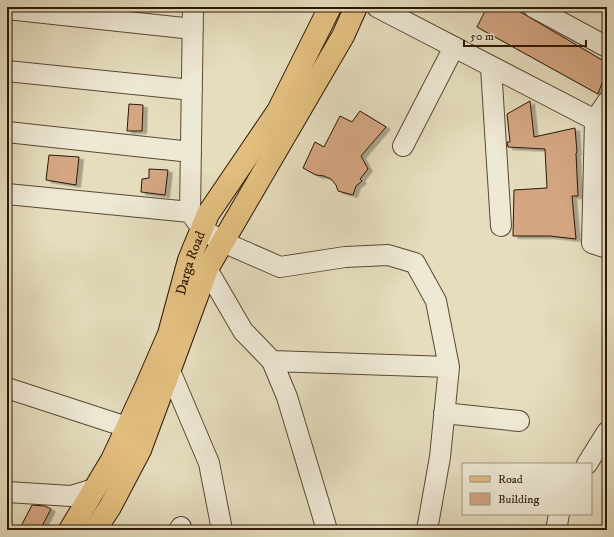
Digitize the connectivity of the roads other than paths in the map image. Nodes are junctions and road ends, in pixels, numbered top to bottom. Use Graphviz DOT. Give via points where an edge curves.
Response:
graph roads {
  1 [pos="193,7"];
  2 [pos="330,7"];
  3 [pos="356,7"];
  4 [pos="377,7"];
  5 [pos="533,7"];
  6 [pos="7,9"];
  7 [pos="193,29"];
  8 [pos="454,47"];
  9 [pos="607,48"];
  10 [pos="491,67"];
  11 [pos="7,71"];
  12 [pos="192,90"];
  13 [pos="607,102"];
  14 [pos="601,124"];
  15 [pos="7,132"];
  16 [pos="403,146"];
  17 [pos="190,152"];
  18 [pos="7,194"];
  19 [pos="190,212"];
  20 [pos="501,226"];
  21 [pos="202,229"];
  22 [pos="223,242"];
  23 [pos="607,248"];
  24 [pos="207,269"];
  25 [pos="272,361"];
  26 [pos="449,367"];
  27 [pos="170,371"];
  28 [pos="7,388"];
  29 [pos="444,413"];
  30 [pos="518,421"];
  31 [pos="137,430"];
  32 [pos="607,432"];
  33 [pos="588,463"];
  34 [pos="94,489"];
  35 [pos="7,492"];
  36 [pos="559,515"];
  37 [pos="70,530"];
  38 [pos="96,530"];
  39 [pos="222,530"];
  40 [pos="327,530"];
  41 [pos="427,530"];
  42 [pos="556,530"];
  1 -- 7 [label="street"];
  2 -- 21 [label="main road, Darga Road" via="278,111 208,214"];
  3 -- 22 [label="main road, Darga Road" via="343,36"];
  4 -- 8 [label="street"];
  5 -- 9 [label="street"];
  6 -- 7 [label="street"];
  7 -- 12 [label="street"];
  8 -- 10 [label="street"];
  8 -- 16 [label="street"];
  10 -- 14 [label="street"];
  10 -- 20 [label="street"];
  11 -- 12 [label="street"];
  12 -- 17 [label="street"];
  13 -- 14 [label="street"];
  14 -- 23 [label="street" via="592,243"];
  15 -- 17 [label="street"];
  17 -- 19 [label="street"];
  18 -- 19 [label="street"];
  19 -- 21 [label="street"];
  21 -- 22 [label="street"];
  21 -- 31 [label="main road, Darga Road" via="189,260 169,334"];
  22 -- 24 [label="main road, Darga Road"];
  22 -- 26 [label="street" via="280,267 345,257 388,255 415,263 436,301"];
  24 -- 25 [label="street" via="243,331"];
  24 -- 27 [label="main road, Darga Road"];
  25 -- 26 [label="street"];
  25 -- 40 [label="street" via="287,397"];
  26 -- 29 [label="street"];
  27 -- 31 [label="main road, Darga Road"];
  27 -- 39 [label="street" via="209,463"];
  28 -- 31 [label="street"];
  29 -- 30 [label="street"];
  29 -- 41 [label="street" via="440,457"];
  31 -- 34 [label="main road, Darga Road" via="112,460"];
  31 -- 38 [label="main road, Darga Road" via="140,450"];
  32 -- 33 [label="street"];
  34 -- 35 [label="street" via="71,496"];
  34 -- 37 [label="main road, Darga Road"];
  36 -- 42 [label="street"];
}
